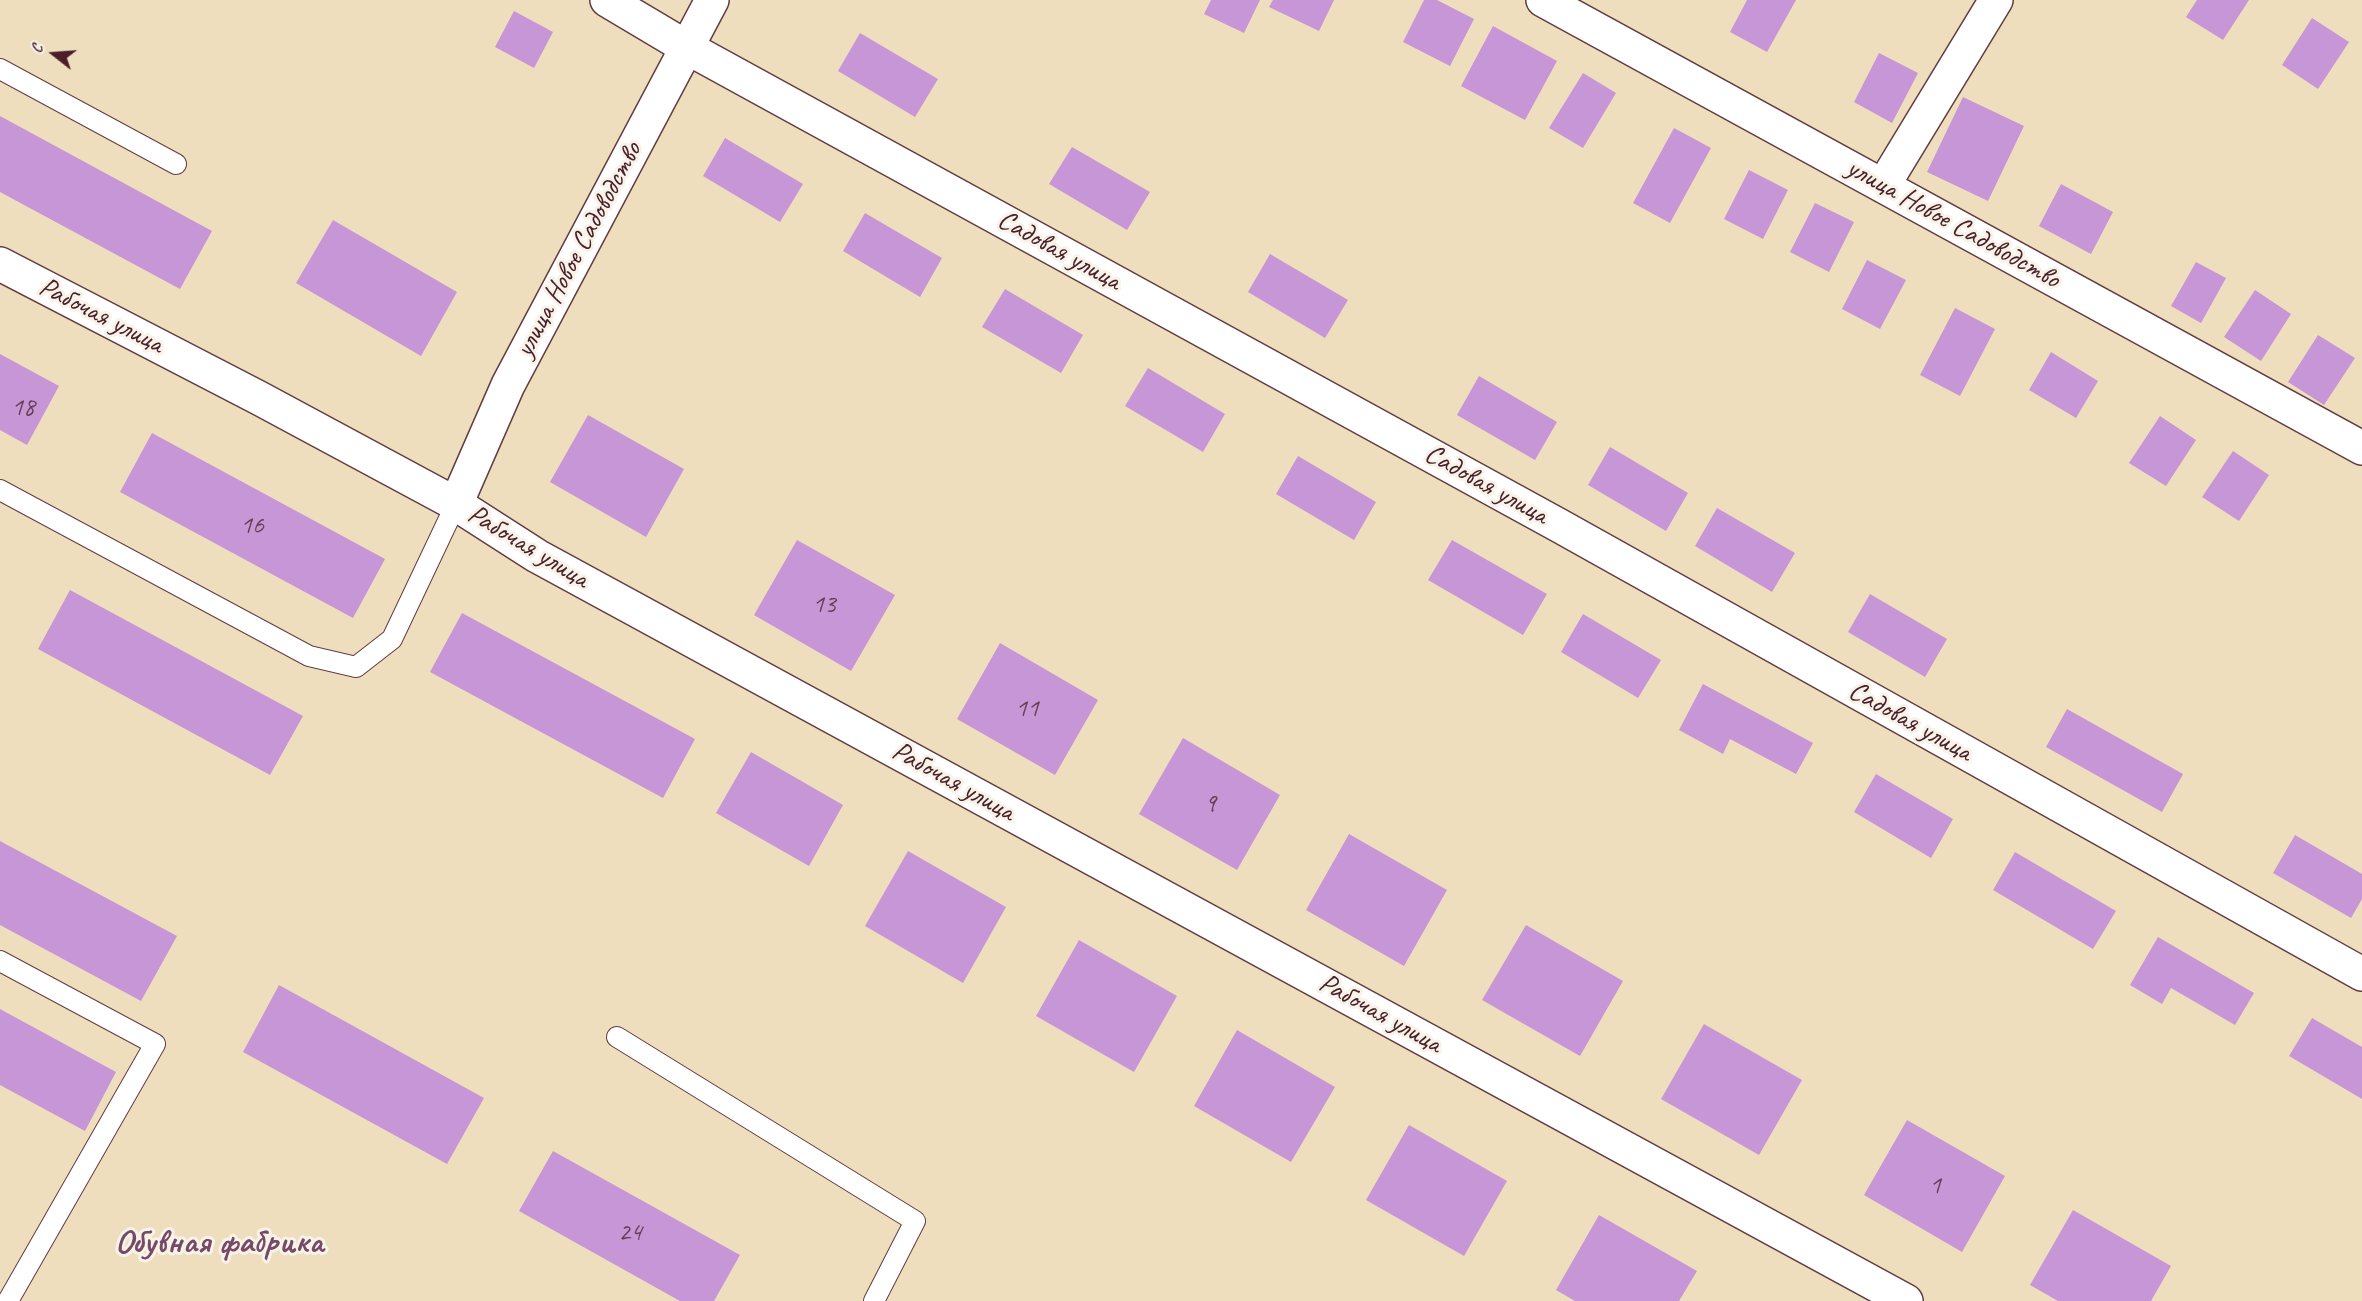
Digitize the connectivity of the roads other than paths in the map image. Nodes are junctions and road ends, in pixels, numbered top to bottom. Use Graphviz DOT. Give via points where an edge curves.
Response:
graph roads {
  1 [pos="607,0"];
  2 [pos="712,0"];
  3 [pos="1543,0"];
  4 [pos="1996,0"];
  5 [pos="686,47"];
  6 [pos="0,69"];
  7 [pos="176,164"];
  8 [pos="1883,186"];
  9 [pos="0,264"];
  10 [pos="2362,448"];
  11 [pos="0,490"];
  12 [pos="456,504"];
  13 [pos="0,961"];
  14 [pos="2362,974"];
  15 [pos="617,1037"];
  16 [pos="8,1301"];
  17 [pos="874,1301"];
  18 [pos="1906,1301"];
  1 -- 5 [label="street, Садовая улица"];
  2 -- 5 [label="street, улица Новое Садоводство"];
  3 -- 8 [label="street, улица Новое Садоводство"];
  4 -- 8 [label="street"];
  5 -- 12 [label="street, улица Новое Садоводство" via="508,385"];
  5 -- 14 [label="street, Садовая улица" via="1560,526"];
  6 -- 7 [label="lane"];
  8 -- 10 [label="street, улица Новое Садоводство"];
  9 -- 12 [label="street, Рабочая улица"];
  11 -- 12 [label="lane" via="309,656 356,667 392,639"];
  12 -- 18 [label="street, Рабочая улица" via="537,556"];
  13 -- 16 [label="lane" via="155,1044"];
  15 -- 17 [label="lane" via="915,1221"];
}
